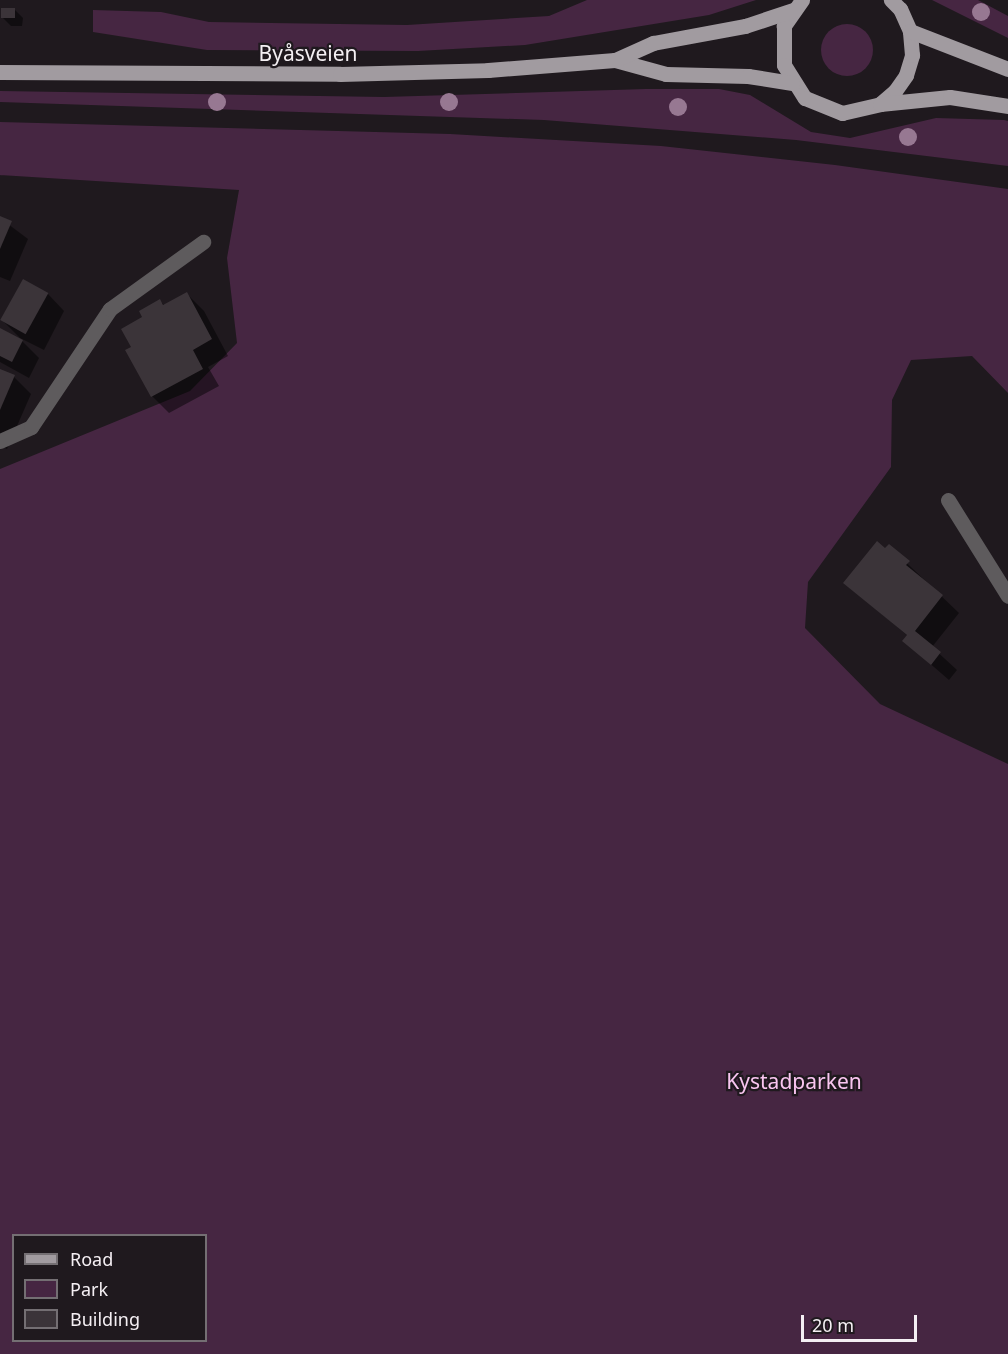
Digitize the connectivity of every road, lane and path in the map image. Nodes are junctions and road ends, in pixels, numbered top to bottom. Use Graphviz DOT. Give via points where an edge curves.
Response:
graph roads {
  1 [pos="891,0"];
  2 [pos="798,5"];
  3 [pos="910,31"];
  4 [pos="615,60"];
  5 [pos="1008,69"];
  6 [pos="0,72"];
  7 [pos="792,83"];
  8 [pos="880,104"];
  9 [pos="1008,106"];
  10 [pos="203,242"];
  11 [pos="0,441"];
  12 [pos="948,500"];
  13 [pos="1008,596"];
  1 -- 3 [label="main road"];
  2 -- 4 [label="main road, Byåsveien" via="746,26 653,43"];
  2 -- 7 [label="main road" via="784,26 782,45 784,65"];
  3 -- 5 [label="main road"];
  3 -- 8 [label="main road" via="912,56 906,75 895,92"];
  4 -- 6 [label="main road, Byåsveien" via="488,70 340,74"];
  4 -- 7 [label="main road, Byåsveien" via="666,74 748,76"];
  7 -- 8 [label="main road" via="805,98 842,113"];
  8 -- 9 [label="main road" via="950,97"];
  10 -- 11 [label="lane" via="110,309 30,427"];
  12 -- 13 [label="lane"];
}
